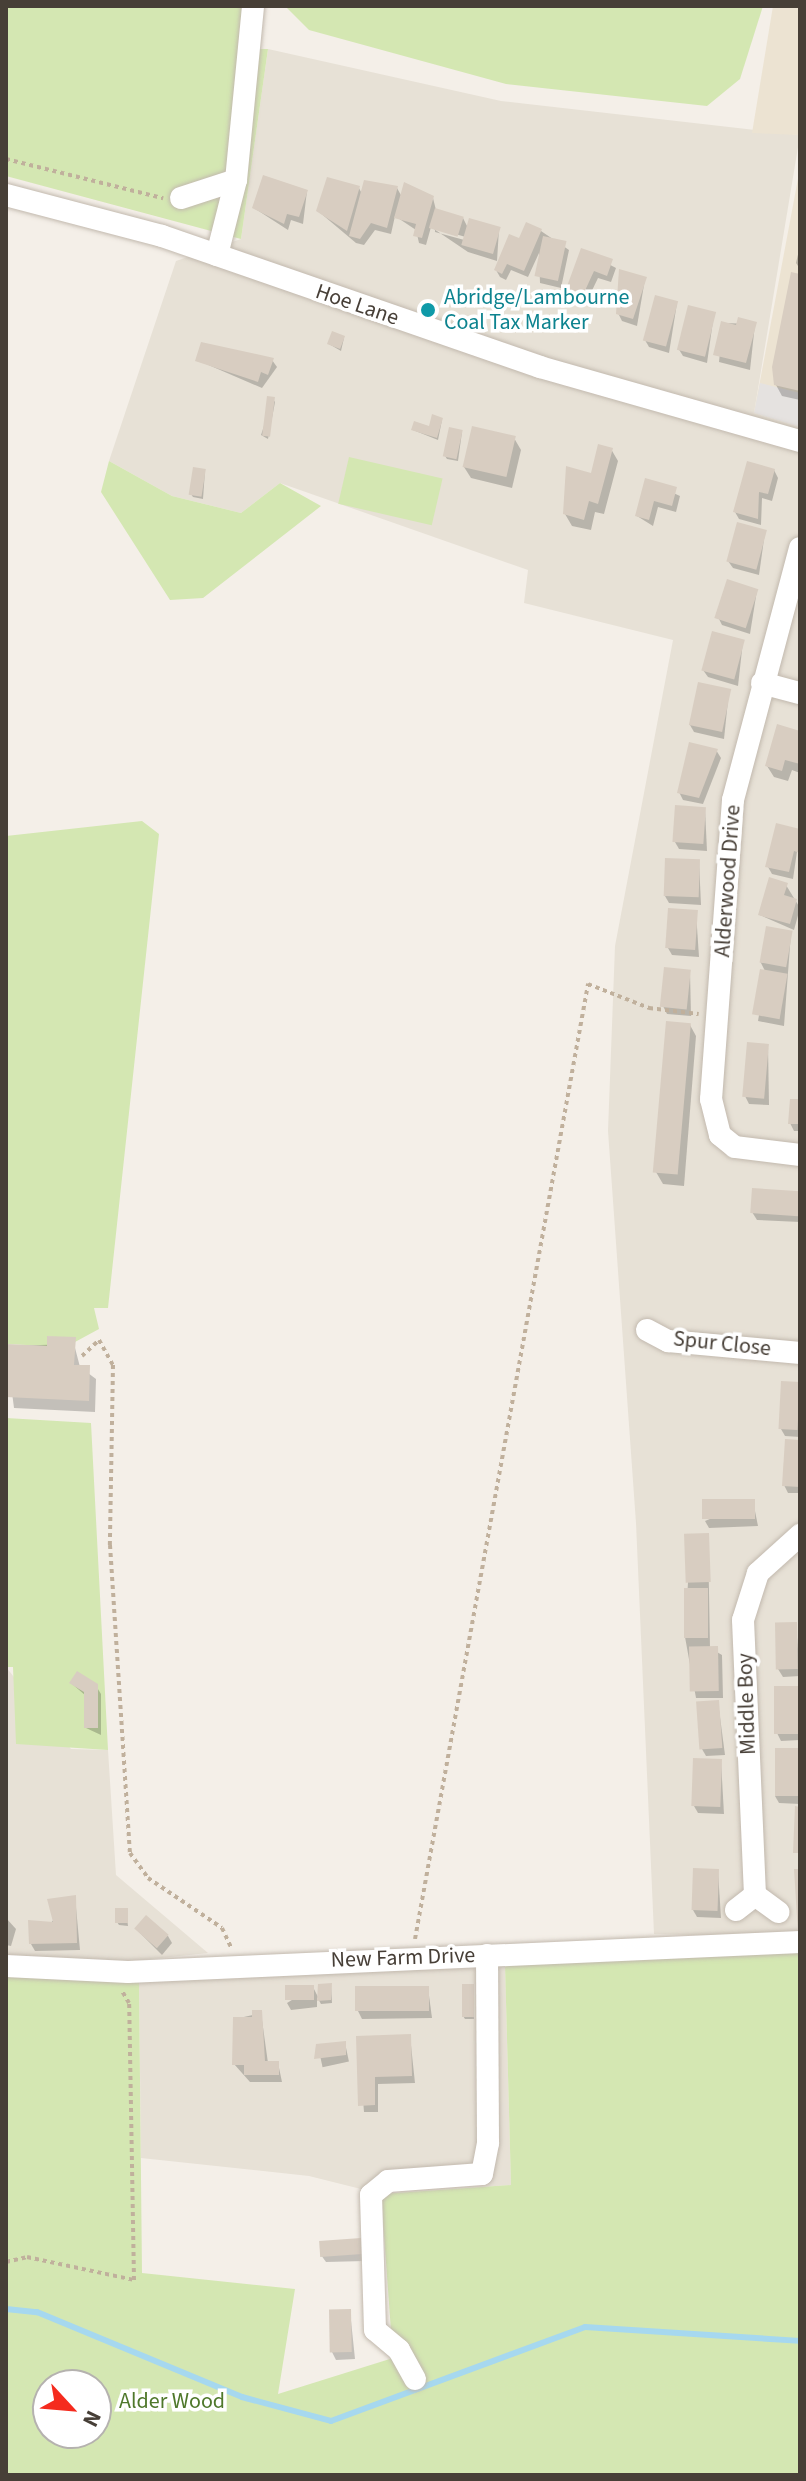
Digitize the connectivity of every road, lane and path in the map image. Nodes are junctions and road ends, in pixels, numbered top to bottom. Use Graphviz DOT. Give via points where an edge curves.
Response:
graph roads {
  1 [pos="253,6"];
  2 [pos="6,159"];
  3 [pos="236,180"];
  4 [pos="6,195"];
  5 [pos="181,198"];
  6 [pos="217,255"];
  7 [pos="800,441"];
  8 [pos="800,548"];
  9 [pos="762,683"];
  10 [pos="800,693"];
  11 [pos="718,1015"];
  12 [pos="800,1155"];
  13 [pos="647,1330"];
  14 [pos="800,1353"];
  15 [pos="82,1356"];
  16 [pos="800,1535"];
  17 [pos="755,1895"];
  18 [pos="736,1910"];
  19 [pos="778,1912"];
  20 [pos="800,1942"];
  21 [pos="487,1955"];
  22 [pos="412,1956"];
  23 [pos="234,1965"];
  24 [pos="6,1966"];
  25 [pos="128,1972"];
  26 [pos="6,2262"];
  27 [pos="415,2379"];
  1 -- 3 [label="street"];
  2 -- 5 [label="path"];
  3 -- 5 [label="street"];
  3 -- 6 [label="street"];
  4 -- 6 [label="street, Hoe Lane"];
  6 -- 7 [label="street, Hoe Lane" via="540,367"];
  8 -- 9 [label="street, Alderwood Drive"];
  9 -- 10 [label="street"];
  9 -- 11 [label="street, Alderwood Drive" via="733,800"];
  11 -- 12 [label="street, Alderwood Drive" via="711,1099 720,1135 754,1153"];
  11 -- 22 [label="path" via="649,1008 588,984"];
  13 -- 14 [label="street, Spur Close" via="668,1341"];
  15 -- 23 [label="path" via="99,1340 113,1365 110,1545 130,1853 148,1878 222,1928"];
  16 -- 17 [label="street, Middle Boy" via="758,1573 743,1620"];
  17 -- 18 [label="street"];
  17 -- 19 [label="street"];
  20 -- 21 [label="street, New Farm Drive"];
  21 -- 22 [label="street, New Farm Drive"];
  21 -- 27 [label="street" via="482,2174 388,2181 371,2195 375,2330 399,2350"];
  22 -- 23 [label="street, New Farm Drive"];
  23 -- 25 [label="street, New Farm Drive"];
  24 -- 25 [label="street, New Farm Drive"];
  25 -- 26 [label="path" via="122,1990 129,2003 134,2280 27,2257"];
}
